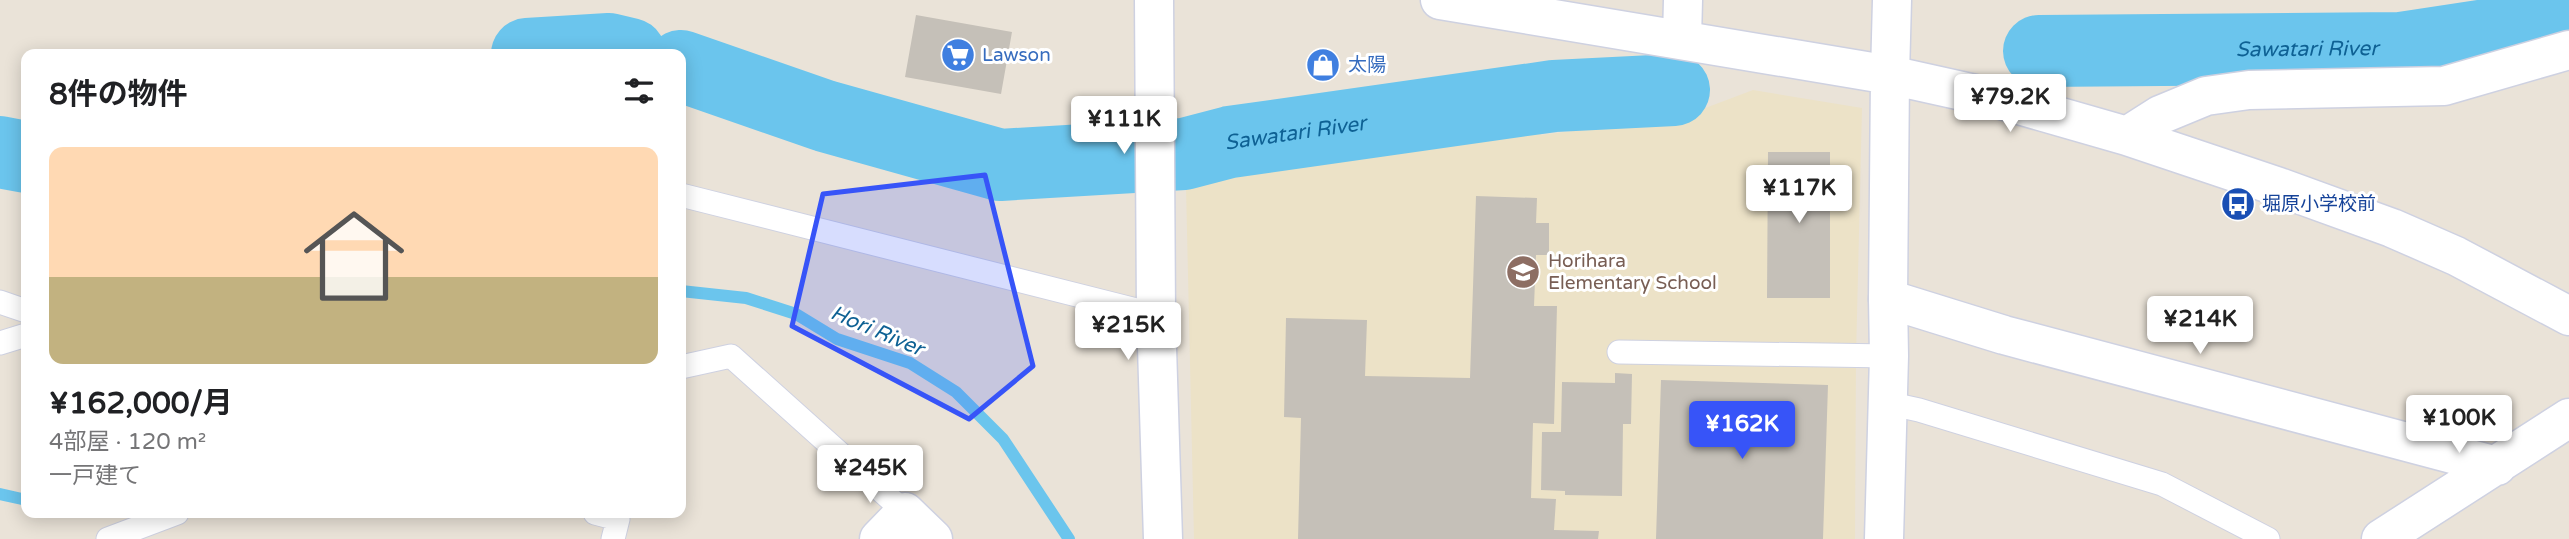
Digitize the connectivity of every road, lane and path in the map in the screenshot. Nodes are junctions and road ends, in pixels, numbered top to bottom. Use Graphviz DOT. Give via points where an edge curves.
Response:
graph roads {
  1 [pos="1154,0"];
  2 [pos="1440,0"];
  3 [pos="1684,0"];
  4 [pos="1892,0"];
  5 [pos="1682,39"];
  6 [pos="2569,50"];
  7 [pos="1890,75"];
  8 [pos="2127,136"];
  9 [pos="686,196"];
  10 [pos="1888,299"];
  11 [pos="0,302"];
  12 [pos="21,309"];
  13 [pos="1156,315"];
  14 [pos="2569,316"];
  15 [pos="21,336"];
  16 [pos="0,343"];
  17 [pos="1619,352"];
  18 [pos="1889,356"];
  19 [pos="686,366"];
  20 [pos="1887,403"];
  21 [pos="2569,418"];
  22 [pos="2497,466"];
  23 [pos="164,518"];
  24 [pos="614,518"];
  25 [pos="892,526"];
  26 [pos="108,539"];
  27 [pos="613,539"];
  28 [pos="933,539"];
  29 [pos="1163,539"];
  30 [pos="1884,539"];
  31 [pos="2269,539"];
  32 [pos="2381,539"];
  1 -- 13 [label="street"];
  2 -- 5 [label="street"];
  3 -- 5 [label="street"];
  4 -- 7 [label="street"];
  5 -- 7 [label="street"];
  6 -- 8 [label="street" via="2444,86 2249,90 2206,96 2160,115"];
  7 -- 8 [label="street" via="1998,99"];
  7 -- 10 [label="street"];
  8 -- 14 [label="street" via="2392,228"];
  9 -- 13 [label="lane"];
  10 -- 18 [label="street"];
  10 -- 22 [label="street" via="2004,335"];
  11 -- 12 [label="lane"];
  13 -- 29 [label="street"];
  15 -- 16 [label="lane"];
  17 -- 18 [label="lane"];
  18 -- 20 [label="street"];
  19 -- 25 [label="lane" via="731,356"];
  20 -- 30 [label="street"];
  20 -- 31 [label="lane" via="2162,484"];
  21 -- 22 [label="street"];
  22 -- 32 [label="street"];
  23 -- 26 [label="lane"];
  24 -- 27 [label="lane" via="618,519"];
  25 -- 28 [label="street"];
}
